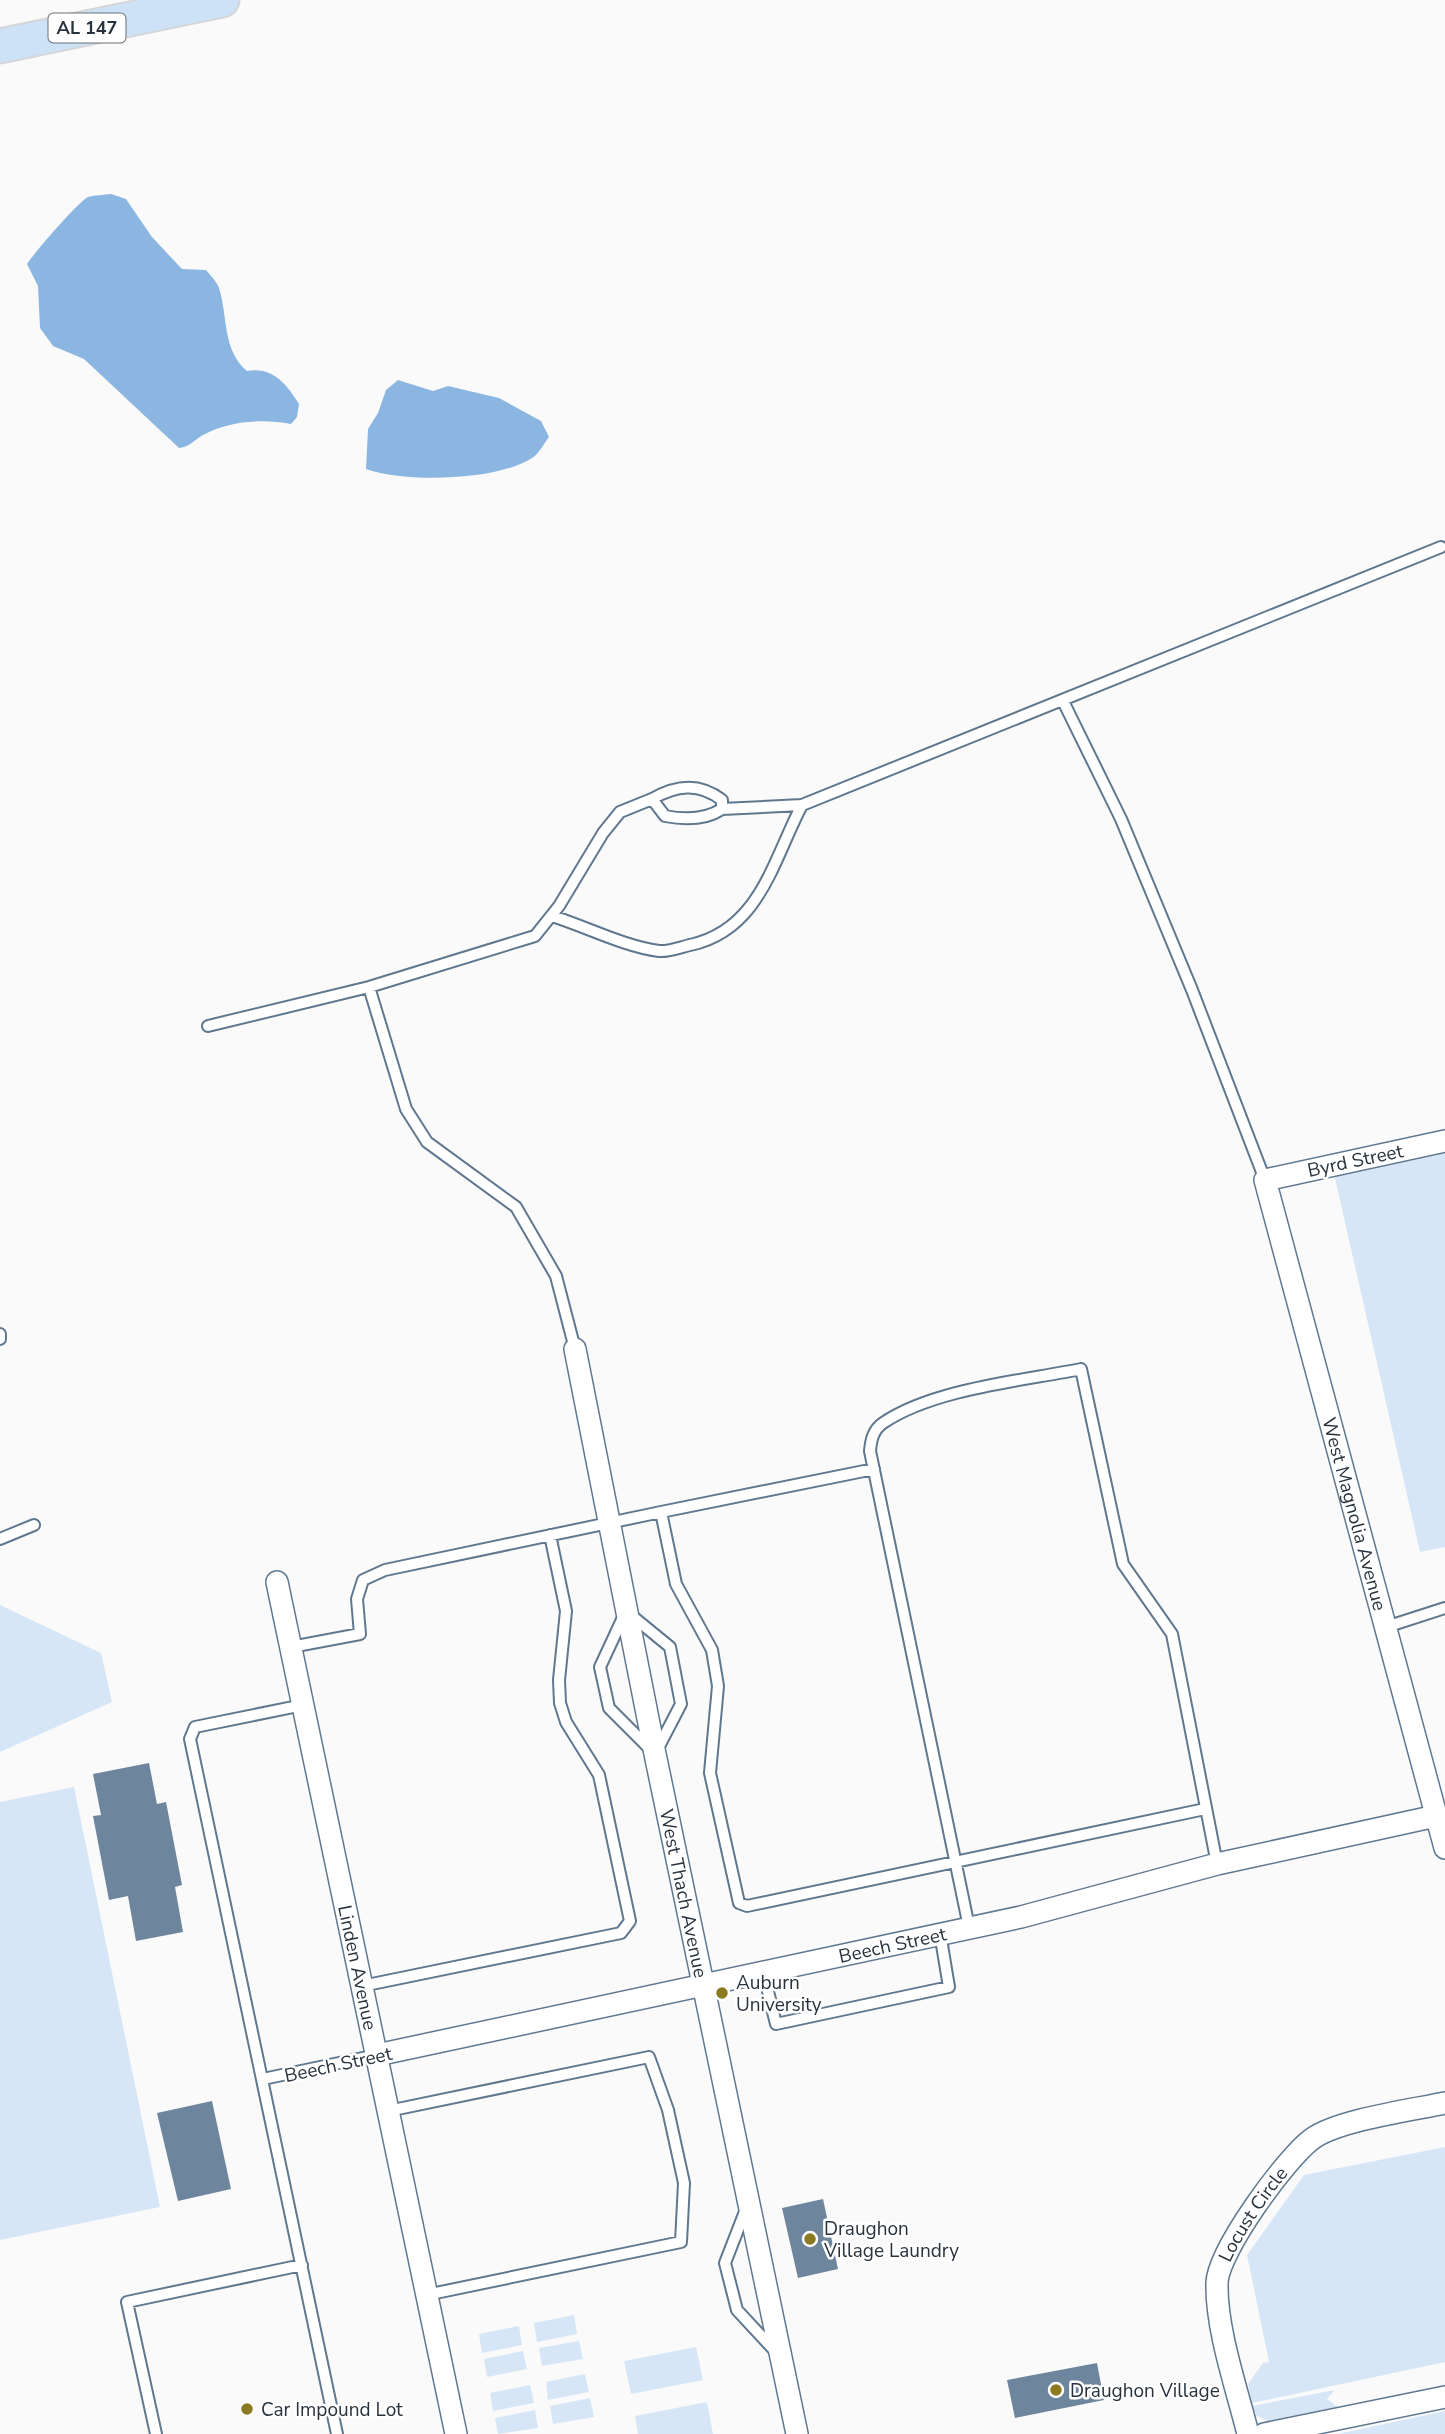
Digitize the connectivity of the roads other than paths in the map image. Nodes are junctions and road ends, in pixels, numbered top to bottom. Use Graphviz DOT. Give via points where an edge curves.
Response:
graph roads {
  1 [pos="222,0"];
  2 [pos="10,39"];
  3 [pos="1441,547"];
  4 [pos="1063,701"];
  5 [pos="652,799"];
  6 [pos="802,805"];
  7 [pos="722,809"];
  8 [pos="552,916"];
  9 [pos="369,987"];
  10 [pos="208,1026"];
  11 [pos="1445,1141"];
  12 [pos="1265,1180"];
  13 [pos="0,1334"];
  14 [pos="0,1339"];
  15 [pos="575,1349"];
  16 [pos="874,1469"];
  17 [pos="661,1512"];
  18 [pos="609,1521"];
  19 [pos="34,1525"];
  20 [pos="550,1535"];
  21 [pos="0,1539"];
  22 [pos="277,1582"];
  23 [pos="1440,1609"];
  24 [pos="626,1611"];
  25 [pos="1445,1620"];
  26 [pos="1386,1627"];
  27 [pos="291,1647"];
  28 [pos="303,1705"];
  29 [pos="654,1754"];
  30 [pos="1205,1809"];
  31 [pos="1440,1815"];
  32 [pos="1445,1848"];
  33 [pos="955,1860"];
  34 [pos="1217,1864"];
  35 [pos="969,1927"];
  36 [pos="940,1933"];
  37 [pos="763,1971"];
  38 [pos="702,1984"];
  39 [pos="362,1986"];
  40 [pos="377,2055"];
  41 [pos="263,2079"];
  42 [pos="1445,2103"];
  43 [pos="388,2111"];
  44 [pos="748,2203"];
  45 [pos="302,2265"];
  46 [pos="426,2295"];
  47 [pos="782,2358"];
  48 [pos="1445,2397"];
  49 [pos="1289,2431"];
  50 [pos="156,2434"];
  51 [pos="337,2434"];
  52 [pos="456,2434"];
  53 [pos="797,2434"];
  54 [pos="1248,2434"];
  55 [pos="1264,2434"];
  1 -- 2 [label="main road, AL 147"];
  3 -- 4 [label="lane"];
  4 -- 6 [label="lane"];
  4 -- 12 [label="lane" via="1121,819"];
  5 -- 7 [label="lane" via="665,816 681,819 711,816"];
  5 -- 7 [label="lane" via="688,786 709,790 722,800"];
  5 -- 8 [label="lane" via="620,812"];
  6 -- 7 [label="lane"];
  6 -- 8 [label="lane" via="768,881 748,912 726,932 662,951"];
  8 -- 9 [label="lane" via="535,936"];
  9 -- 10 [label="lane"];
  9 -- 15 [label="lane" via="406,1110 427,1142 516,1207 556,1276"];
  11 -- 12 [label="street, Byrd Street"];
  12 -- 26 [label="street, West Magnolia Avenue"];
  13 -- 14 [label="lane"];
  15 -- 18 [label="street, West Thach Avenue"];
  16 -- 17 [label="lane"];
  16 -- 30 [label="lane" via="872,1437 881,1424 940,1397 1081,1369 1123,1564 1172,1634"];
  16 -- 33 [label="lane"];
  17 -- 18 [label="lane"];
  17 -- 33 [label="lane" via="676,1584 712,1650 718,1686 710,1773 739,1903 747,1906"];
  18 -- 20 [label="lane"];
  18 -- 24 [label="street, West Thach Avenue"];
  19 -- 21 [label="lane"];
  20 -- 27 [label="lane" via="385,1570 363,1580 357,1599 360,1634"];
  20 -- 39 [label="lane" via="566,1611 560,1703 566,1722 598,1775 631,1921 621,1933"];
  22 -- 27 [label="street, Linden Avenue"];
  23 -- 25 [label="lane"];
  23 -- 26 [label="lane"];
  24 -- 29 [label="street, West Thach Avenue"];
  24 -- 29 [label="lane" via="600,1667 609,1708"];
  24 -- 29 [label="lane" via="670,1647 681,1704"];
  26 -- 31 [label="street, West Magnolia Avenue"];
  27 -- 28 [label="street, Linden Avenue"];
  28 -- 39 [label="street, Linden Avenue"];
  28 -- 41 [label="lane" via="195,1727 190,1739"];
  29 -- 38 [label="street, West Thach Avenue"];
  30 -- 33 [label="lane"];
  30 -- 34 [label="lane"];
  31 -- 32 [label="street, West Magnolia Avenue"];
  31 -- 34 [label="street, Beech Street"];
  33 -- 35 [label="lane"];
  34 -- 35 [label="street, Beech Street"];
  35 -- 36 [label="street, Beech Street"];
  36 -- 37 [label="street, Beech Street"];
  36 -- 37 [label="lane" via="949,1987 776,2024"];
  37 -- 38 [label="street, Beech Street"];
  38 -- 40 [label="street, Beech Street"];
  38 -- 44 [label="street, West Thach Avenue"];
  39 -- 40 [label="street, Linden Avenue"];
  40 -- 41 [label="lane, Beech Street"];
  40 -- 43 [label="street, Linden Avenue"];
  41 -- 45 [label="lane"];
  42 -- 54 [label="street, Locust Circle" via="1335,2128 1312,2139 1234,2235 1217,2283"];
  43 -- 46 [label="street, Linden Avenue"];
  43 -- 46 [label="lane" via="649,2057 668,2110 684,2183 681,2242"];
  44 -- 47 [label="street, West Thach Avenue"];
  44 -- 47 [label="lane" via="725,2263 737,2310"];
  45 -- 50 [label="lane" via="127,2302"];
  45 -- 51 [label="lane"];
  46 -- 52 [label="street, Linden Avenue"];
  47 -- 53 [label="street, West Thach Avenue"];
  48 -- 49 [label="street"];
  49 -- 55 [label="street"];
}
